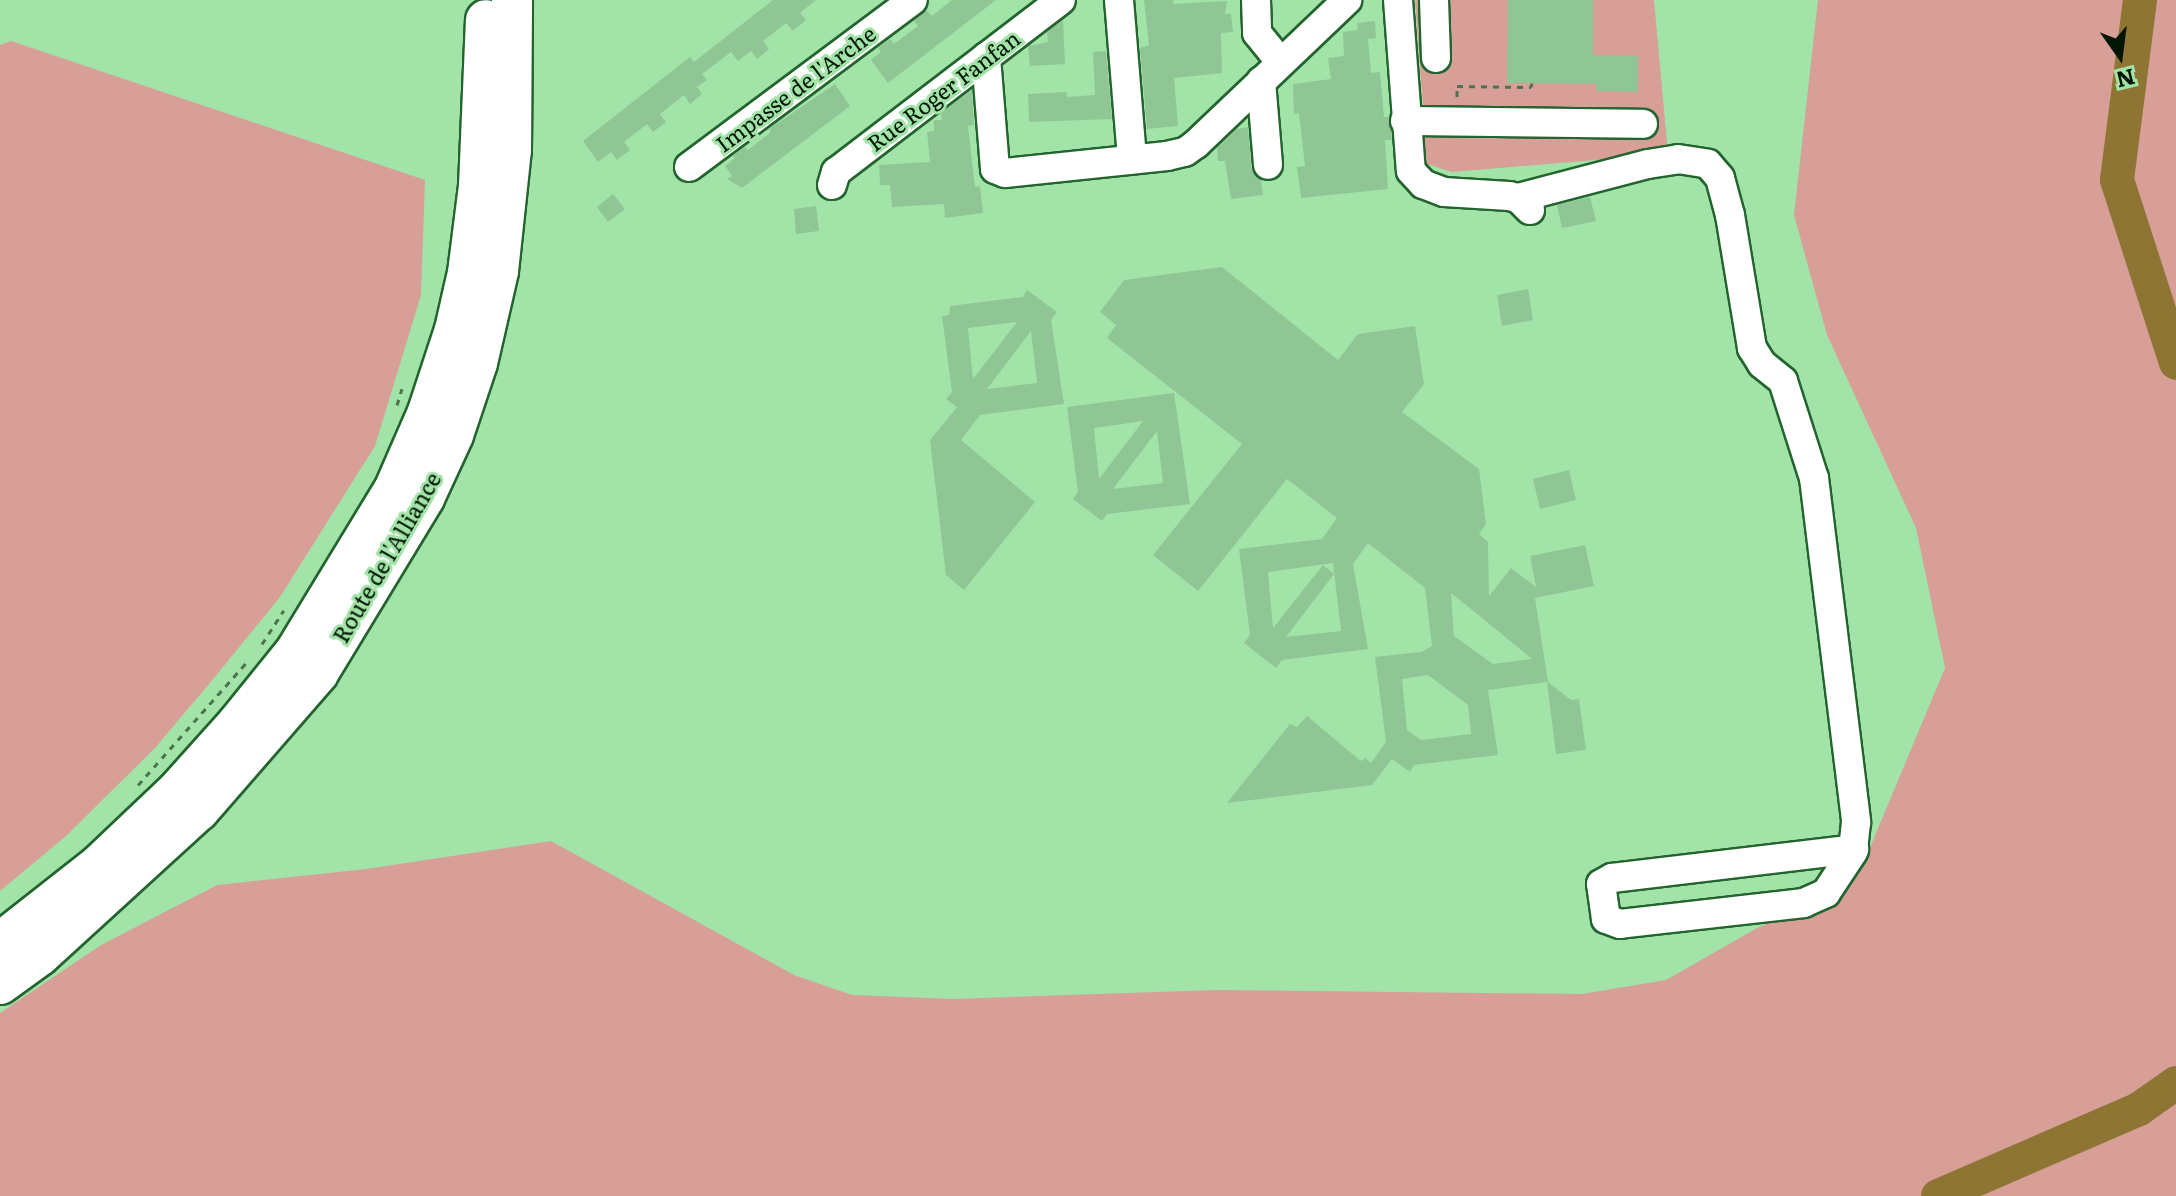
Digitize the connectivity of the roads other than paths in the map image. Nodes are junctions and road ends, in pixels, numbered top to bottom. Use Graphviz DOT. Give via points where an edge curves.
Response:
graph roads {
  1 [pos="487,0"];
  2 [pos="512,0"];
  3 [pos="538,0"];
  4 [pos="1061,0"];
  5 [pos="1119,0"];
  6 [pos="1256,0"];
  7 [pos="1347,0"];
  8 [pos="1398,0"];
  9 [pos="1434,0"];
  10 [pos="903,3"];
  11 [pos="986,57"];
  12 [pos="1436,58"];
  13 [pos="1271,71"];
  14 [pos="1405,121"];
  15 [pos="1643,124"];
  16 [pos="1132,159"];
  17 [pos="1268,165"];
  18 [pos="689,167"];
  19 [pos="832,185"];
  20 [pos="505,225"];
  21 [pos="1854,849"];
  22 [pos="0,943"];
  23 [pos="0,984"];
  1 -- 22 [label="highway, Route de l'Alliance" via="479,186 468,273 428,412 395,488 296,651 238,723 98,866"];
  2 -- 20 [label="highway, Route de l'Alliance"];
  3 -- 20 [label="highway" via="535,111 529,150"];
  4 -- 11 [label="street, Rue Roger Fanfan"];
  5 -- 16 [label="street"];
  6 -- 13 [label="street" via="1257,33"];
  7 -- 13 [label="street"];
  8 -- 14 [label="street"];
  9 -- 12 [label="street"];
  10 -- 18 [label="street, Impasse de l'Arche"];
  11 -- 16 [label="street" via="995,169 1005,173"];
  11 -- 19 [label="street, Rue Roger Fanfan" via="836,172"];
  13 -- 16 [label="street" via="1185,152"];
  13 -- 17 [label="street"];
  14 -- 15 [label="street"];
  14 -- 21 [label="street" via="1411,171 1423,184 1444,192 1524,205 1678,159 1708,164 1720,178 1752,348 1783,381 1814,478 1856,822"];
  20 -- 23 [label="highway, Route de l'Alliance" via="487,325 453,435 409,524 318,673 199,810 40,955"];
  21 -- 21 [label="street" via="1612,878 1601,884 1601,903 1606,919 1620,924 1804,903 1826,893"];
}
